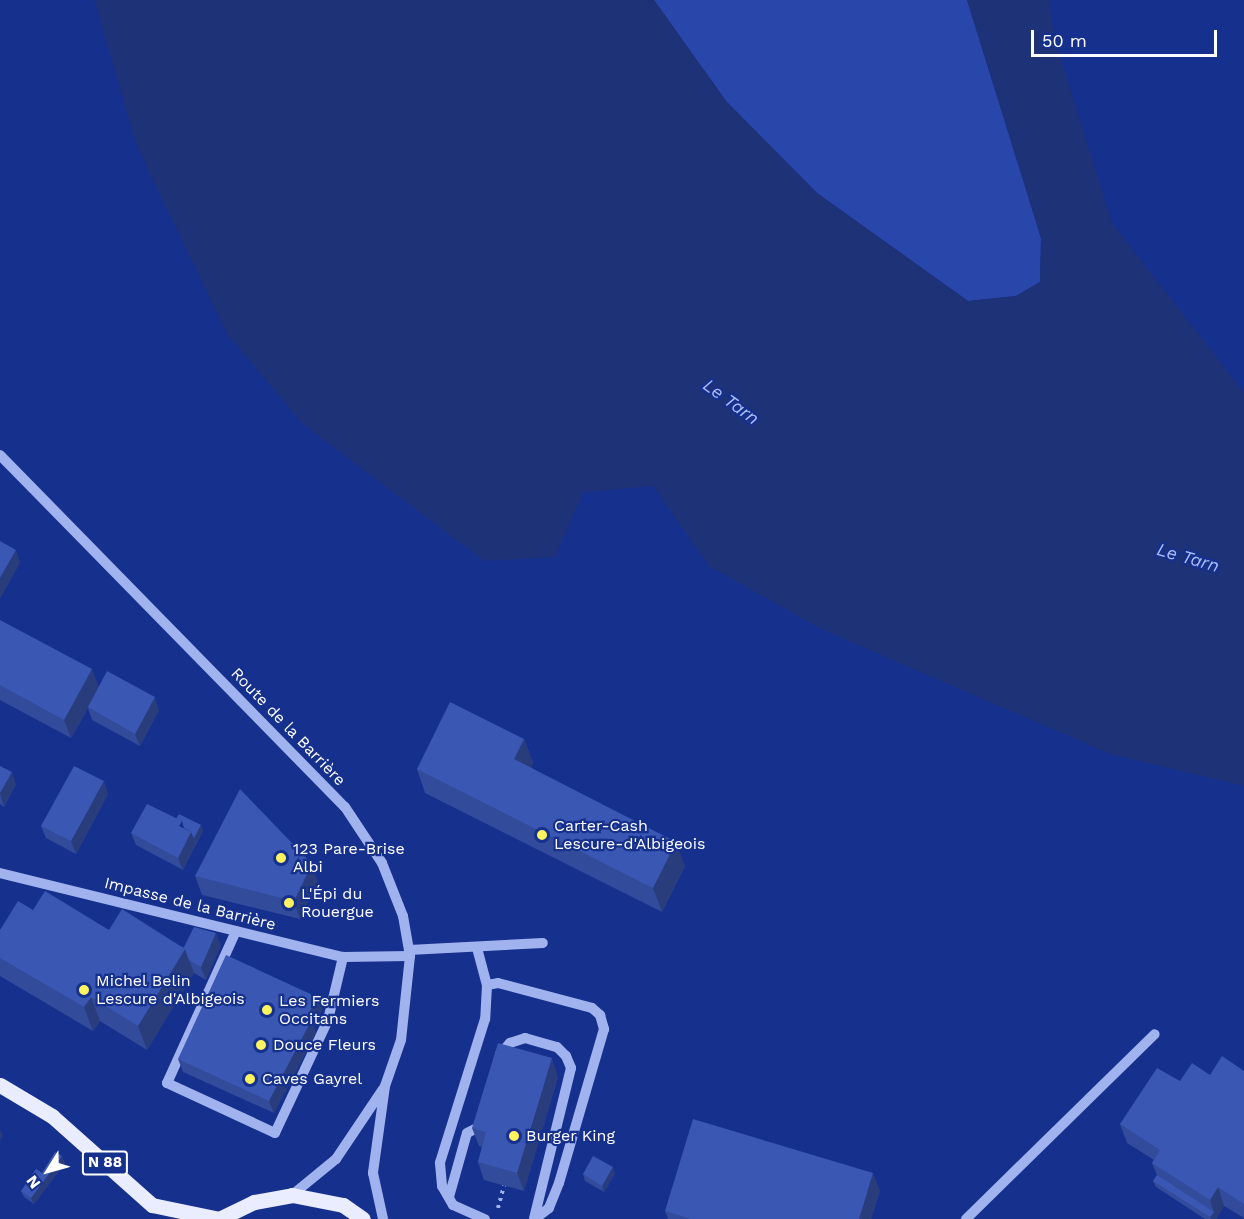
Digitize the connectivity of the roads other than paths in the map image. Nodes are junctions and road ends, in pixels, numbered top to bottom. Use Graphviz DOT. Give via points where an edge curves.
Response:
graph roads {
  1 [pos="0,455"];
  2 [pos="0,873"];
  3 [pos="236,931"];
  4 [pos="543,944"];
  5 [pos="477,948"];
  6 [pos="410,953"];
  7 [pos="343,957"];
  8 [pos="487,985"];
  9 [pos="1155,1034"];
  10 [pos="497,1064"];
  11 [pos="0,1085"];
  12 [pos="385,1086"];
  13 [pos="485,1106"];
  14 [pos="292,1195"];
  15 [pos="449,1197"];
  16 [pos="219,1219"];
  17 [pos="363,1219"];
  18 [pos="383,1219"];
  19 [pos="485,1219"];
  20 [pos="535,1219"];
  21 [pos="966,1219"];
  1 -- 6 [label="street, Route de la Barrière" via="345,807 382,862 403,916"];
  2 -- 3 [label="street, Impasse de la Barrière"];
  3 -- 7 [label="street, Impasse de la Barrière"];
  3 -- 7 [label="street" via="167,1083 275,1133 328,1020"];
  4 -- 5 [label="street, Impasse de la Barrière"];
  5 -- 6 [label="street, Impasse de la Barrière"];
  5 -- 8 [label="street"];
  6 -- 7 [label="street, Impasse de la Barrière"];
  6 -- 12 [label="street, Route de la Barrière" via="401,1040"];
  8 -- 15 [label="street" via="485,1019 440,1162 442,1186"];
  8 -- 20 [label="street" via="498,983 592,1008 600,1015 604,1029 559,1183 549,1208"];
  9 -- 21 [label="street"];
  10 -- 20 [label="street" via="510,1043 525,1038 557,1047 571,1068"];
  11 -- 16 [label="main road, N 88" via="52,1116 152,1205"];
  12 -- 14 [label="street, Route de la Barrière" via="336,1160"];
  12 -- 18 [label="street, Route de la Barrière" via="373,1173"];
  13 -- 15 [label="street" via="479,1127 467,1133"];
  14 -- 16 [label="main road" via="254,1202"];
  14 -- 17 [label="main road" via="343,1205"];
  15 -- 19 [label="street" via="453,1205"];
}
